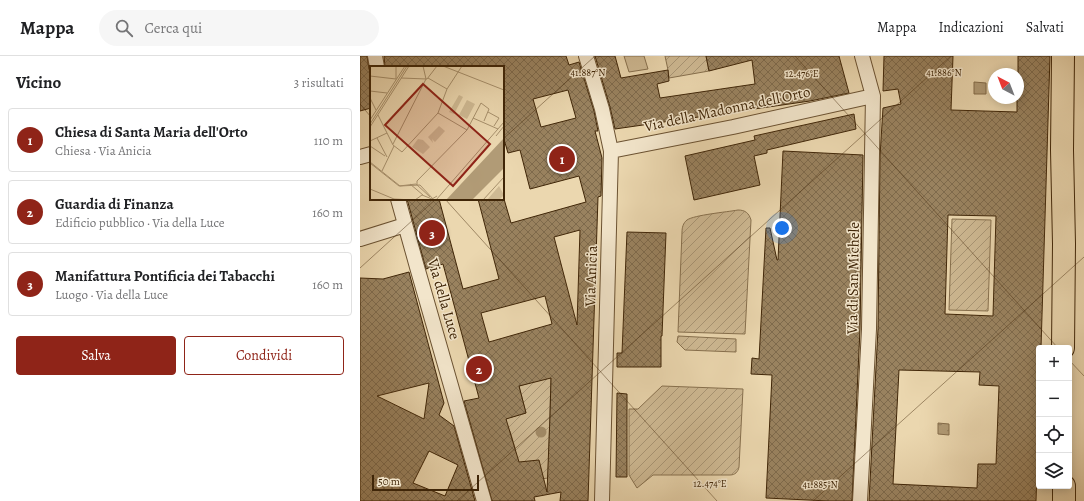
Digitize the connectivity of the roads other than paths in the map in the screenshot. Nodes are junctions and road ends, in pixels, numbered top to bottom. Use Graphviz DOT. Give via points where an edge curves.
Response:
graph roads {
  1 [pos="375,56"];
  2 [pos="586,56"];
  3 [pos="862,56"];
  4 [pos="1063,56"];
  5 [pos="1075,56"];
  6 [pos="377,66"];
  7 [pos="873,96"];
  8 [pos="611,150"];
  9 [pos="370,154"];
  10 [pos="360,157"];
  11 [pos="398,200"];
  12 [pos="405,225"];
  13 [pos="360,239"];
  14 [pos="1064,244"];
  15 [pos="1063,345"];
  16 [pos="1064,489"];
  17 [pos="484,501"];
  18 [pos="602,501"];
  19 [pos="860,501"];
  20 [pos="1064,501"];
  1 -- 6 [label="street"];
  2 -- 8 [label="street, Via Anicia"];
  3 -- 7 [label="street, Via di San Michele"];
  4 -- 14 [label="main road"];
  5 -- 14 [label="main road" via="1071,186"];
  7 -- 8 [label="street, Via della Madonna dell'Orto" via="733,127"];
  7 -- 19 [label="street, Via di San Michele" via="869,329"];
  8 -- 18 [label="street, Via Anicia"];
  9 -- 10 [label="street"];
  11 -- 12 [label="street, Via della Luce"];
  12 -- 13 [label="street"];
  12 -- 17 [label="street, Via della Luce"];
  14 -- 15 [label="main road"];
  16 -- 20 [label="main road"];
}
